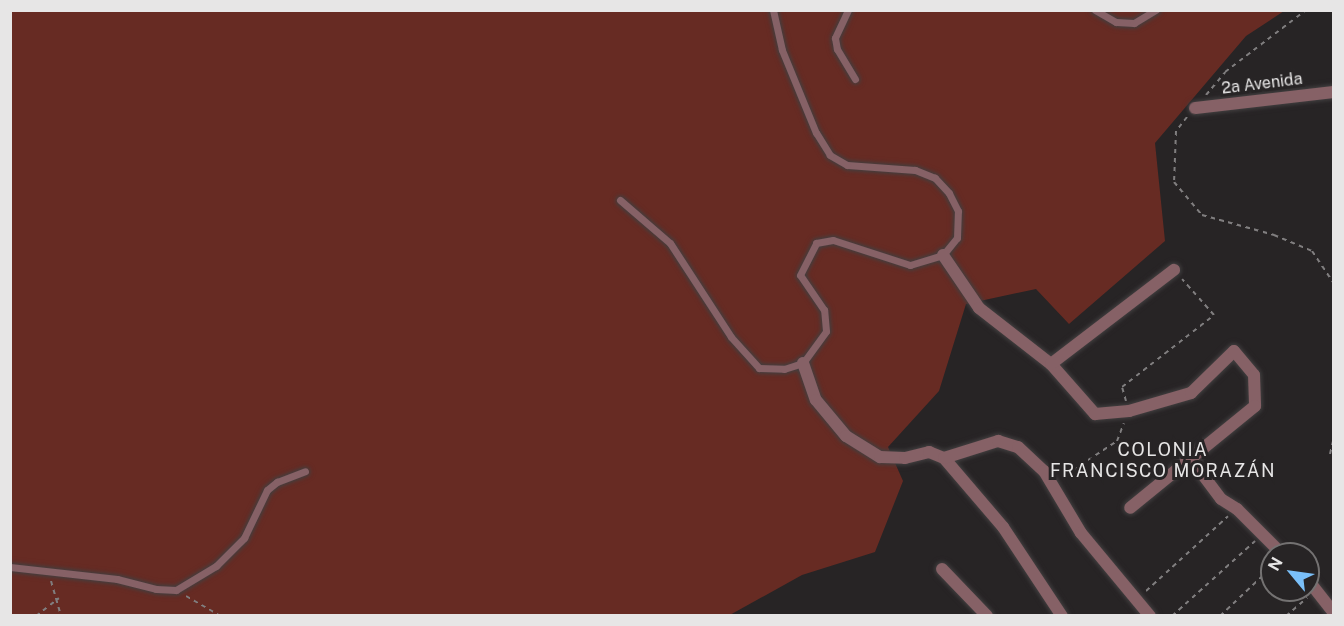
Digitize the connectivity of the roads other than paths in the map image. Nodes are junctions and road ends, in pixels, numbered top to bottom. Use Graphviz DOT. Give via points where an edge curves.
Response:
graph roads {
  1 [pos="774,10"];
  2 [pos="848,10"];
  3 [pos="1095,10"];
  4 [pos="1156,12"];
  5 [pos="855,79"];
  6 [pos="1334,92"];
  7 [pos="1195,108"];
  8 [pos="621,200"];
  9 [pos="943,255"];
  10 [pos="1174,270"];
  11 [pos="803,363"];
  12 [pos="1051,364"];
  13 [pos="944,458"];
  14 [pos="1191,459"];
  15 [pos="305,471"];
  16 [pos="1131,508"];
  17 [pos="1269,542"];
  18 [pos="10,567"];
  19 [pos="942,569"];
  20 [pos="1320,592"];
  21 [pos="1334,613"];
  22 [pos="987,615"];
  23 [pos="1062,615"];
  24 [pos="1150,615"];
  1 -- 9 [label="lane" via="782,50 816,133 830,154 847,165 915,171 935,178 950,193 958,211 957,238"];
  2 -- 5 [label="lane" via="835,38 837,50"];
  3 -- 4 [label="lane" via="1116,22 1134,23"];
  6 -- 7 [label="street, 2a Avenida"];
  8 -- 11 [label="lane" via="670,243 731,337 759,368 784,369"];
  9 -- 11 [label="lane" via="910,265 834,240 816,243 800,275 824,310 826,331"];
  9 -- 12 [label="street" via="979,308"];
  10 -- 12 [label="street"];
  11 -- 13 [label="street" via="816,399 846,436 879,457 905,458 929,452"];
  12 -- 14 [label="street" via="1095,414 1129,411 1191,393 1234,351 1254,375 1255,406"];
  13 -- 23 [label="street" via="1003,527"];
  13 -- 24 [label="street" via="998,441 1018,447 1044,471 1081,533"];
  14 -- 16 [label="street"];
  14 -- 17 [label="street" via="1221,499 1237,509"];
  15 -- 18 [label="lane" via="267,490 244,538 216,566 176,590"];
  19 -- 22 [label="street"];
  20 -- 21 [label="street"];
}
